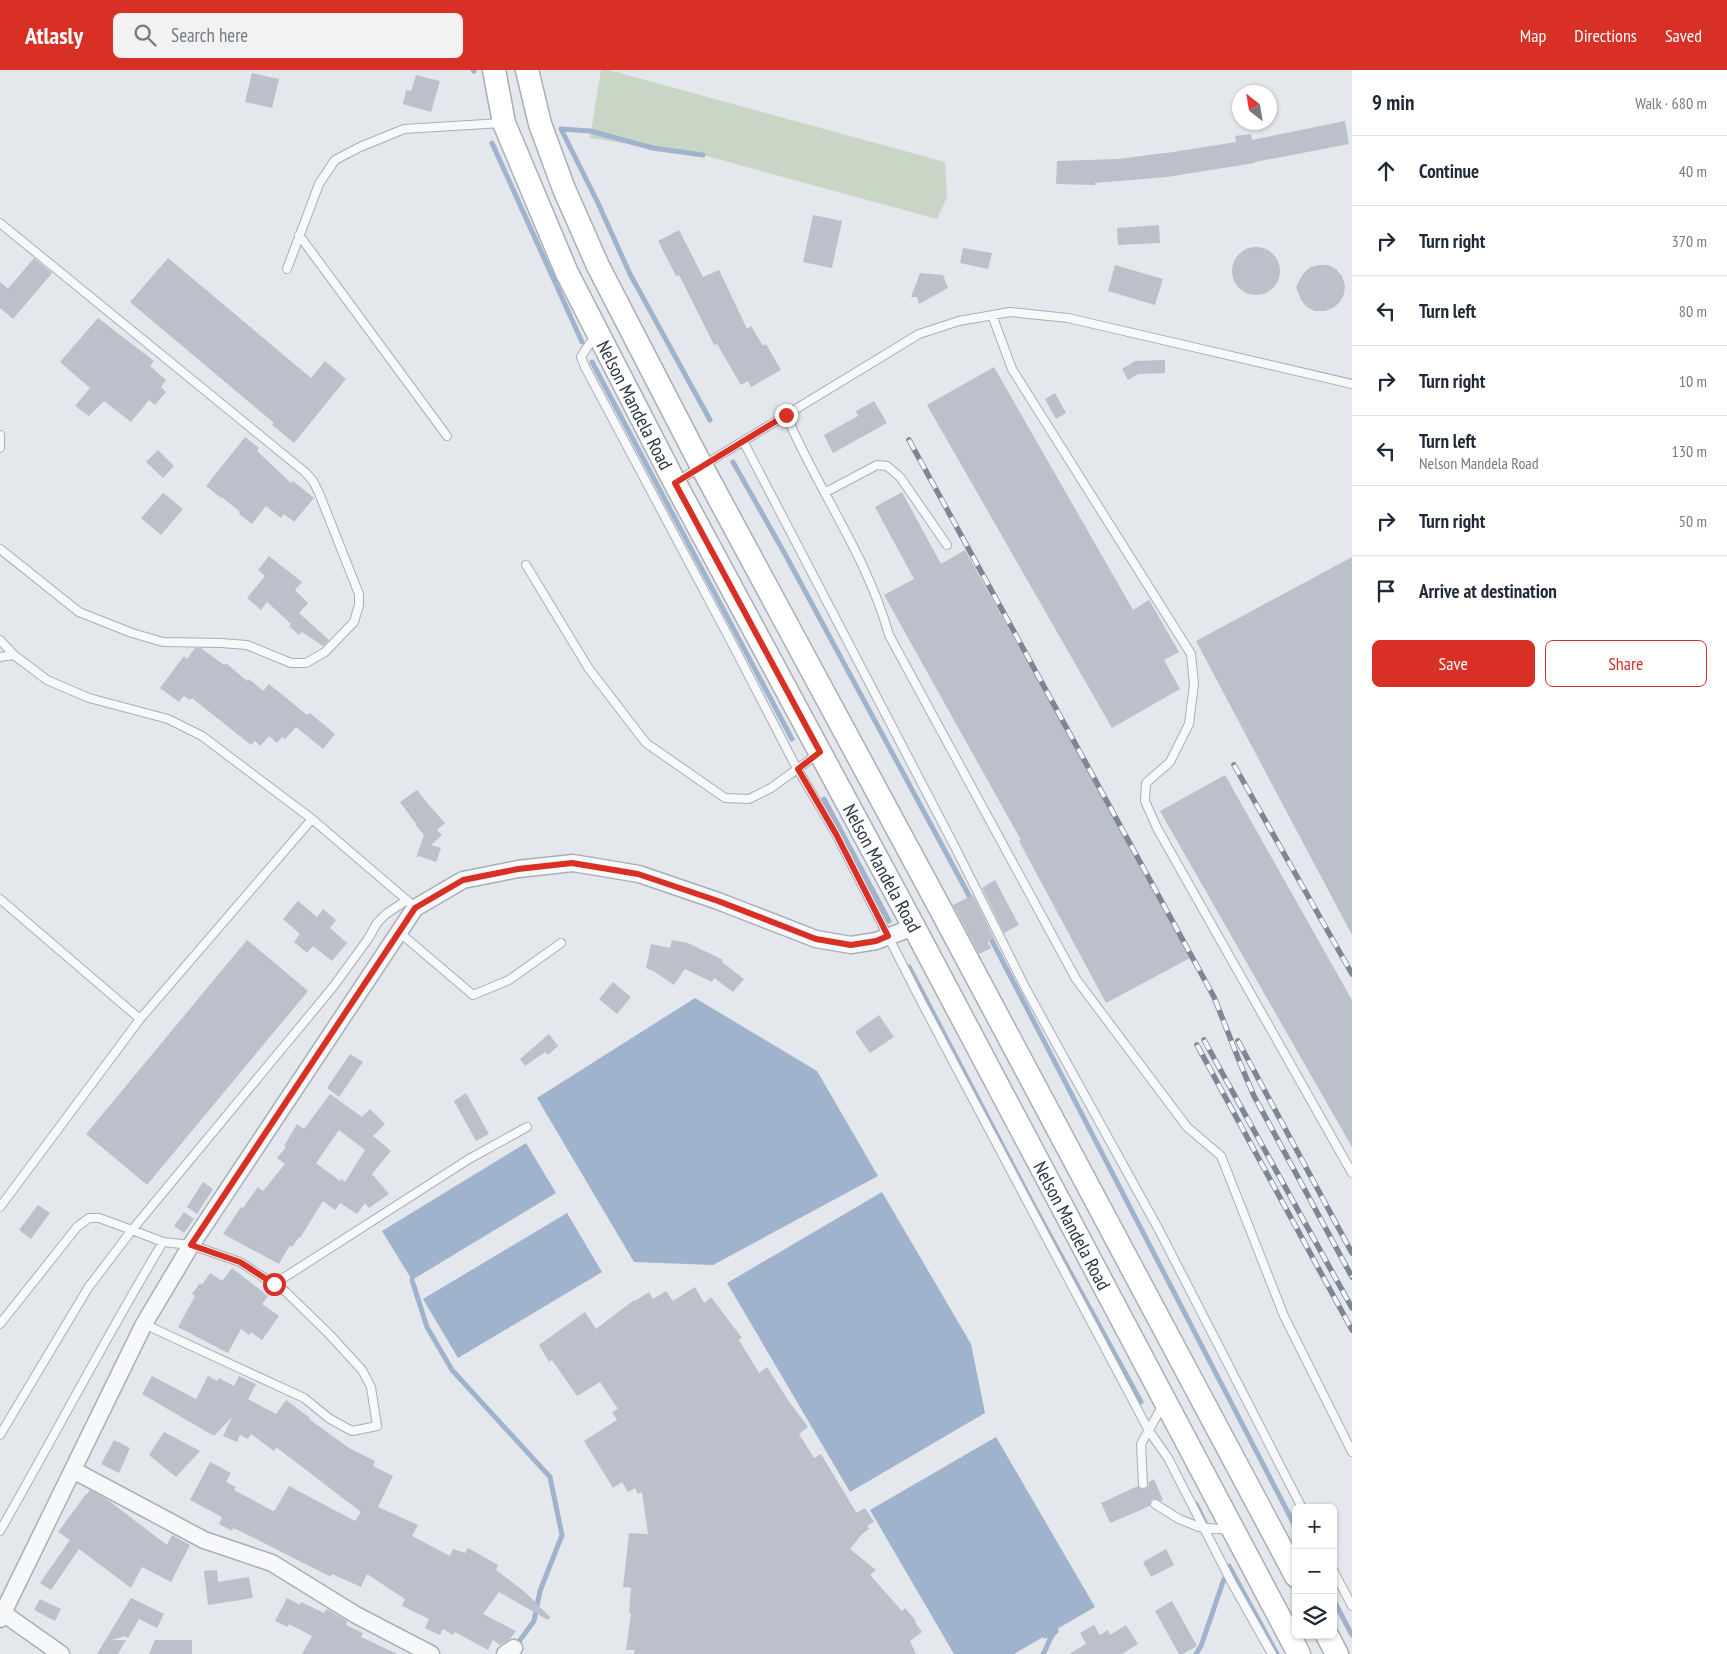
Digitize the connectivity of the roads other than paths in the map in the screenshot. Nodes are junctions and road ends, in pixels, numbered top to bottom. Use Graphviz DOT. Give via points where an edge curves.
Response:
graph roads {
  1 [pos="494,70"];
  2 [pos="527,70"];
  3 [pos="504,123"];
  4 [pos="0,223"];
  5 [pos="299,235"];
  6 [pos="286,269"];
  7 [pos="992,316"];
  8 [pos="598,334"];
  9 [pos="1352,384"];
  10 [pos="786,415"];
  11 [pos="0,435"];
  12 [pos="447,436"];
  13 [pos="743,441"];
  14 [pos="0,448"];
  15 [pos="702,466"];
  16 [pos="675,483"];
  17 [pos="826,492"];
  18 [pos="947,546"];
  19 [pos="0,549"];
  20 [pos="526,565"];
  21 [pos="0,640"];
  22 [pos="14,654"];
  23 [pos="0,657"];
  24 [pos="820,752"];
  25 [pos="798,769"];
  26 [pos="312,819"];
  27 [pos="0,899"];
  28 [pos="411,904"];
  29 [pos="914,927"];
  30 [pos="399,932"];
  31 [pos="888,936"];
  32 [pos="561,943"];
  33 [pos="140,1019"];
  34 [pos="527,1126"];
  35 [pos="1352,1173"];
  36 [pos="0,1207"];
  37 [pos="132,1230"];
  38 [pos="163,1242"];
  39 [pos="191,1245"];
  40 [pos="274,1284"];
  41 [pos="0,1324"];
  42 [pos="144,1324"];
  43 [pos="1165,1401"];
  44 [pos="1149,1431"];
  45 [pos="0,1435"];
  46 [pos="1352,1452"];
  47 [pos="73,1470"];
  48 [pos="1143,1484"];
  49 [pos="1155,1504"];
  50 [pos="1300,1504"];
  51 [pos="1203,1528"];
  52 [pos="1234,1530"];
  53 [pos="0,1531"];
  54 [pos="1292,1568"];
  55 [pos="1337,1578"];
  56 [pos="1352,1606"];
  57 [pos="2,1616"];
  58 [pos="1329,1639"];
  59 [pos="61,1654"];
  60 [pos="431,1654"];
  61 [pos="1272,1654"];
  62 [pos="1299,1654"];
  63 [pos="1337,1654"];
  1 -- 3 [label="main road, Nelson Mandela Road"];
  2 -- 15 [label="main road, Nelson Mandela Road" via="540,124 598,266"];
  3 -- 5 [label="lane" via="404,129 336,160 319,184"];
  3 -- 8 [label="main road, Nelson Mandela Road" via="567,273"];
  4 -- 19 [label="lane" via="305,472 319,493 359,594 359,605 354,622 325,652 306,663 290,663 246,645 163,642 132,633 79,612"];
  5 -- 6 [label="lane"];
  5 -- 12 [label="lane"];
  7 -- 9 [label="lane" via="1010,312 1068,318"];
  7 -- 10 [label="lane" via="959,321 918,334"];
  7 -- 35 [label="lane" via="1012,369 1191,654 1194,684 1189,724 1170,762 1146,783 1145,801 1157,828"];
  8 -- 16 [label="main road, Nelson Mandela Road"];
  8 -- 25 [label="lane" via="581,358 585,367"];
  10 -- 13 [label="lane"];
  10 -- 17 [label="lane"];
  11 -- 14 [label="lane"];
  13 -- 15 [label="lane"];
  13 -- 50 [label="lane" via="1026,988 1159,1230"];
  15 -- 16 [label="lane"];
  15 -- 54 [label="main road, Nelson Mandela Road"];
  16 -- 24 [label="main road, Nelson Mandela Road"];
  17 -- 18 [label="lane" via="877,465 887,466 900,477"];
  17 -- 46 [label="lane" via="872,585 889,635 1076,979 1187,1127 1221,1156 1284,1316"];
  20 -- 25 [label="lane" via="589,669 646,744 725,798 749,799"];
  21 -- 22 [label="lane"];
  22 -- 23 [label="lane"];
  22 -- 26 [label="lane" via="47,680 63,687 89,698 168,719 202,736"];
  24 -- 25 [label="lane"];
  24 -- 29 [label="main road, Nelson Mandela Road"];
  25 -- 31 [label="lane" via="836,834"];
  26 -- 28 [label="lane"];
  26 -- 33 [label="lane"];
  27 -- 33 [label="lane"];
  28 -- 30 [label="street"];
  28 -- 31 [label="street" via="463,880 572,863 638,874 816,939 851,945"];
  28 -- 37 [label="lane" via="377,923 332,988"];
  29 -- 31 [label="street"];
  29 -- 43 [label="main road, Nelson Mandela Road"];
  30 -- 32 [label="lane" via="472,995 509,980"];
  30 -- 39 [label="street"];
  31 -- 44 [label="lane"];
  33 -- 36 [label="lane"];
  34 -- 40 [label="lane" via="469,1158"];
  37 -- 38 [label="lane"];
  37 -- 41 [label="lane" via="99,1218 89,1218 77,1227"];
  37 -- 45 [label="lane" via="88,1288"];
  38 -- 39 [label="lane"];
  38 -- 53 [label="lane"];
  39 -- 40 [label="lane" via="240,1262"];
  39 -- 42 [label="street"];
  40 -- 42 [label="lane" via="317,1322 362,1370 371,1387 377,1426 352,1431 330,1419 304,1398"];
  42 -- 47 [label="street"];
  43 -- 44 [label="lane"];
  43 -- 52 [label="main road, Nelson Mandela Road"];
  44 -- 48 [label="lane" via="1141,1444"];
  44 -- 51 [label="lane" via="1168,1458"];
  47 -- 57 [label="street"];
  47 -- 60 [label="street" via="204,1540 272,1563 356,1615"];
  49 -- 51 [label="lane" via="1178,1519"];
  51 -- 52 [label="lane"];
  51 -- 61 [label="lane"];
  52 -- 62 [label="main road, Nelson Mandela Road"];
  55 -- 56 [label="lane"];
  57 -- 59 [label="street"];
  58 -- 63 [label="main road"];
}
